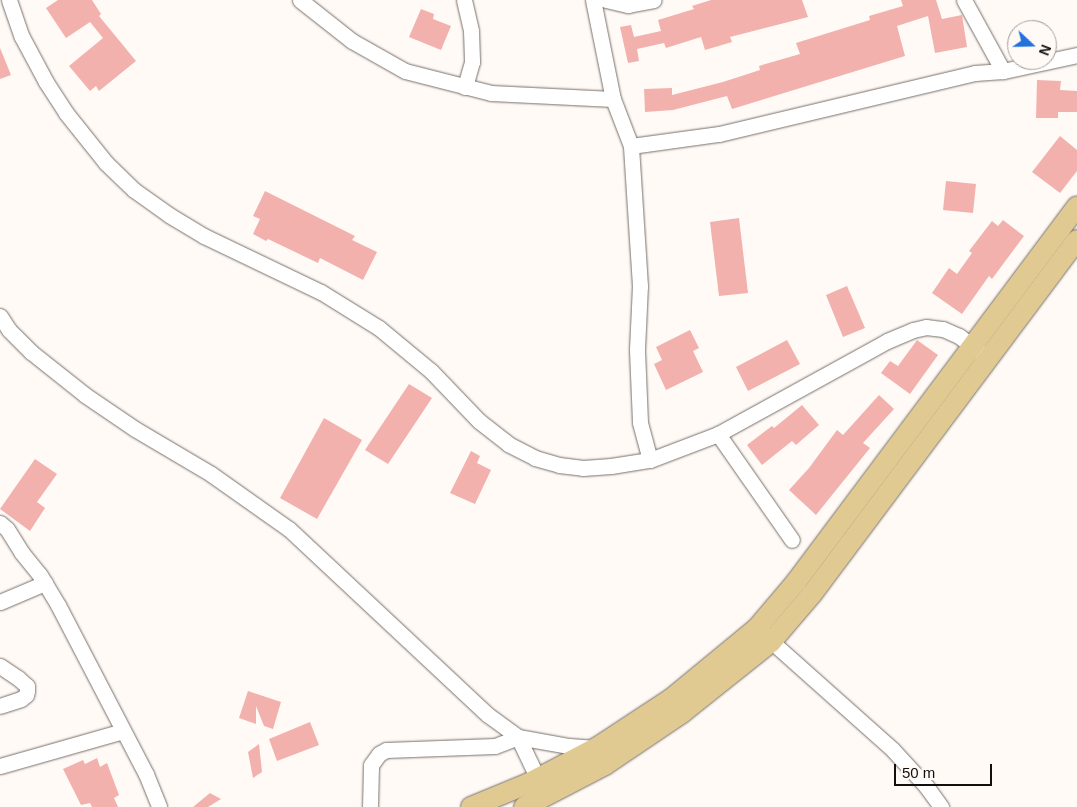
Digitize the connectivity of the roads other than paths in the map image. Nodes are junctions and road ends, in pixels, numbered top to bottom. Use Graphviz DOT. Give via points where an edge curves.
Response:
graph roads {
  1 [pos="9,0"];
  2 [pos="300,0"];
  3 [pos="464,0"];
  4 [pos="593,0"];
  5 [pos="606,0"];
  6 [pos="654,0"];
  7 [pos="964,0"];
  8 [pos="1077,55"];
  9 [pos="1003,71"];
  10 [pos="465,87"];
  11 [pos="613,99"];
  12 [pos="630,146"];
  13 [pos="1077,207"];
  14 [pos="1077,240"];
  15 [pos="0,316"];
  16 [pos="980,352"];
  17 [pos="718,434"];
  18 [pos="650,460"];
  19 [pos="0,523"];
  20 [pos="0,538"];
  21 [pos="792,540"];
  22 [pos="22,553"];
  23 [pos="45,583"];
  24 [pos="0,602"];
  25 [pos="757,628"];
  26 [pos="771,642"];
  27 [pos="0,666"];
  28 [pos="0,706"];
  29 [pos="123,731"];
  30 [pos="518,736"];
  31 [pos="596,748"];
  32 [pos="0,766"];
  33 [pos="538,778"];
  34 [pos="159,807"];
  35 [pos="370,807"];
  36 [pos="470,807"];
  37 [pos="524,807"];
  38 [pos="941,807"];
  1 -- 18 [label="street" via="22,37 66,113 106,163 134,190 168,215 204,236 321,292 378,328 432,371 479,421 508,444 535,458 567,466 611,466"];
  2 -- 10 [label="street" via="352,41 398,67"];
  3 -- 10 [label="street" via="471,31 472,62"];
  4 -- 11 [label="street"];
  5 -- 6 [label="street" via="628,5"];
  7 -- 9 [label="street"];
  8 -- 9 [label="street"];
  9 -- 12 [label="street" via="975,72 719,134"];
  10 -- 11 [label="street" via="524,96"];
  11 -- 12 [label="street"];
  12 -- 18 [label="street" via="640,286 637,349 640,422"];
  13 -- 16 [label="main road"];
  14 -- 16 [label="main road"];
  15 -- 30 [label="street" via="8,330 31,352 85,395 134,429 226,484 289,529 488,715"];
  16 -- 17 [label="street" via="959,336 943,329 926,327 913,330 887,341"];
  16 -- 25 [label="main road"];
  16 -- 26 [label="main road" via="812,594"];
  17 -- 18 [label="street"];
  17 -- 21 [label="street"];
  19 -- 22 [label="street"];
  20 -- 22 [label="street"];
  22 -- 23 [label="street"];
  23 -- 24 [label="street"];
  23 -- 29 [label="street"];
  25 -- 26 [label="street"];
  25 -- 31 [label="main road" via="671,699"];
  26 -- 37 [label="main road" via="682,713 605,765"];
  26 -- 38 [label="street" via="893,750"];
  27 -- 28 [label="street" via="27,686 26,696"];
  29 -- 32 [label="street"];
  29 -- 34 [label="street"];
  30 -- 31 [label="street"];
  30 -- 33 [label="street"];
  30 -- 35 [label="street" via="495,746 386,750 371,764"];
  31 -- 33 [label="main road"];
  33 -- 36 [label="main road"];
}
